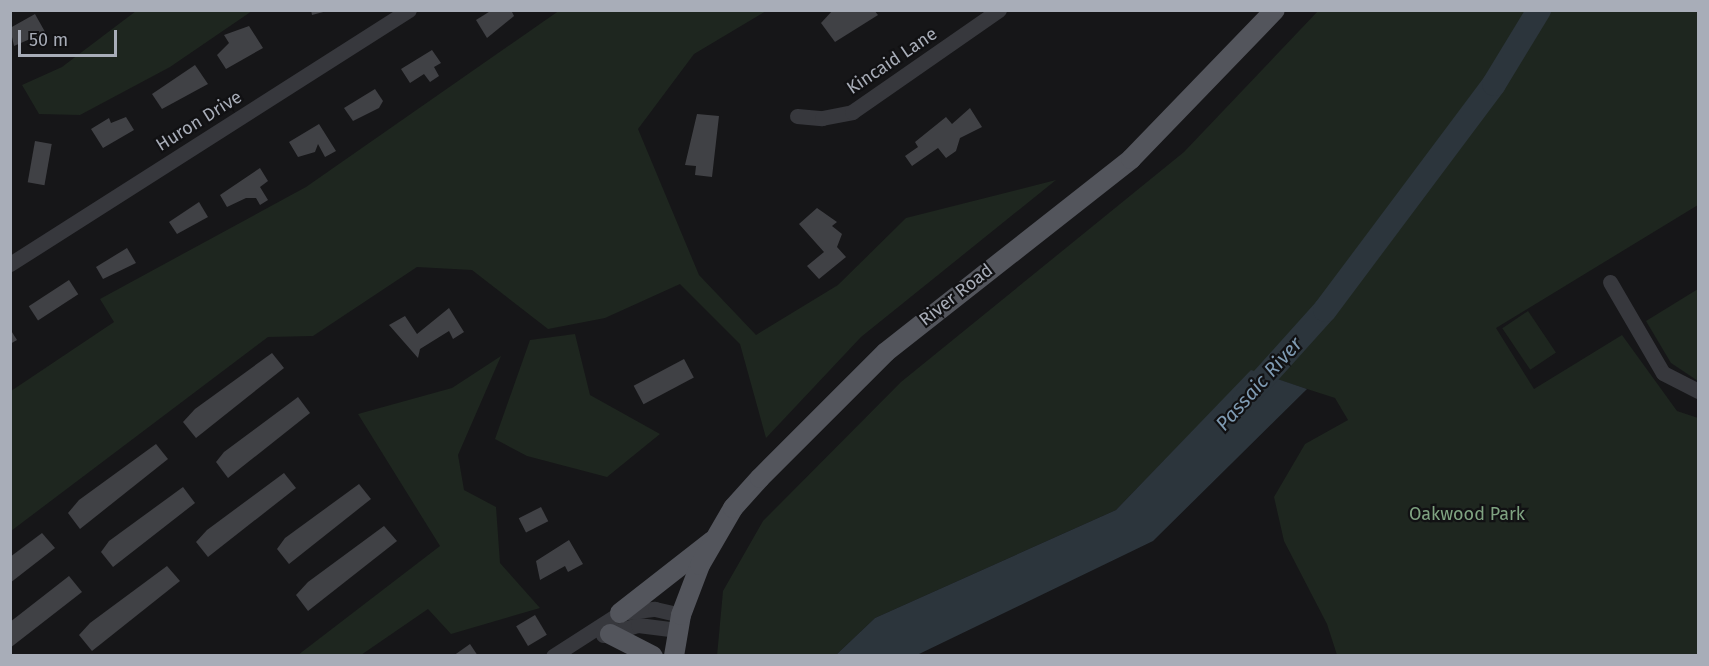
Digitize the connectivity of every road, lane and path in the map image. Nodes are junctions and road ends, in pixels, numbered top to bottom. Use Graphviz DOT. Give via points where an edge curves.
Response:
graph roads {
  1 [pos="409,10"];
  2 [pos="999,10"];
  3 [pos="1275,10"];
  4 [pos="797,116"];
  5 [pos="10,264"];
  6 [pos="1610,282"];
  7 [pos="1698,391"];
  8 [pos="712,541"];
  9 [pos="620,613"];
  10 [pos="680,622"];
  11 [pos="610,634"];
  12 [pos="588,637"];
  13 [pos="553,656"];
  14 [pos="653,656"];
  15 [pos="674,656"];
  1 -- 5 [label="street, Huron Drive"];
  2 -- 4 [label="street, Kincaid Lane" via="852,111 822,118"];
  3 -- 8 [label="main road, River Road" via="1131,159 886,351 760,478"];
  6 -- 7 [label="street" via="1664,373"];
  8 -- 9 [label="main road"];
  8 -- 10 [label="main road, River Road"];
  9 -- 10 [label="street" via="655,609"];
  9 -- 12 [label="street"];
  10 -- 11 [label="street" via="638,625"];
  10 -- 15 [label="main road, River Road"];
  11 -- 12 [label="street"];
  11 -- 14 [label="main road"];
  12 -- 13 [label="street"];
}
